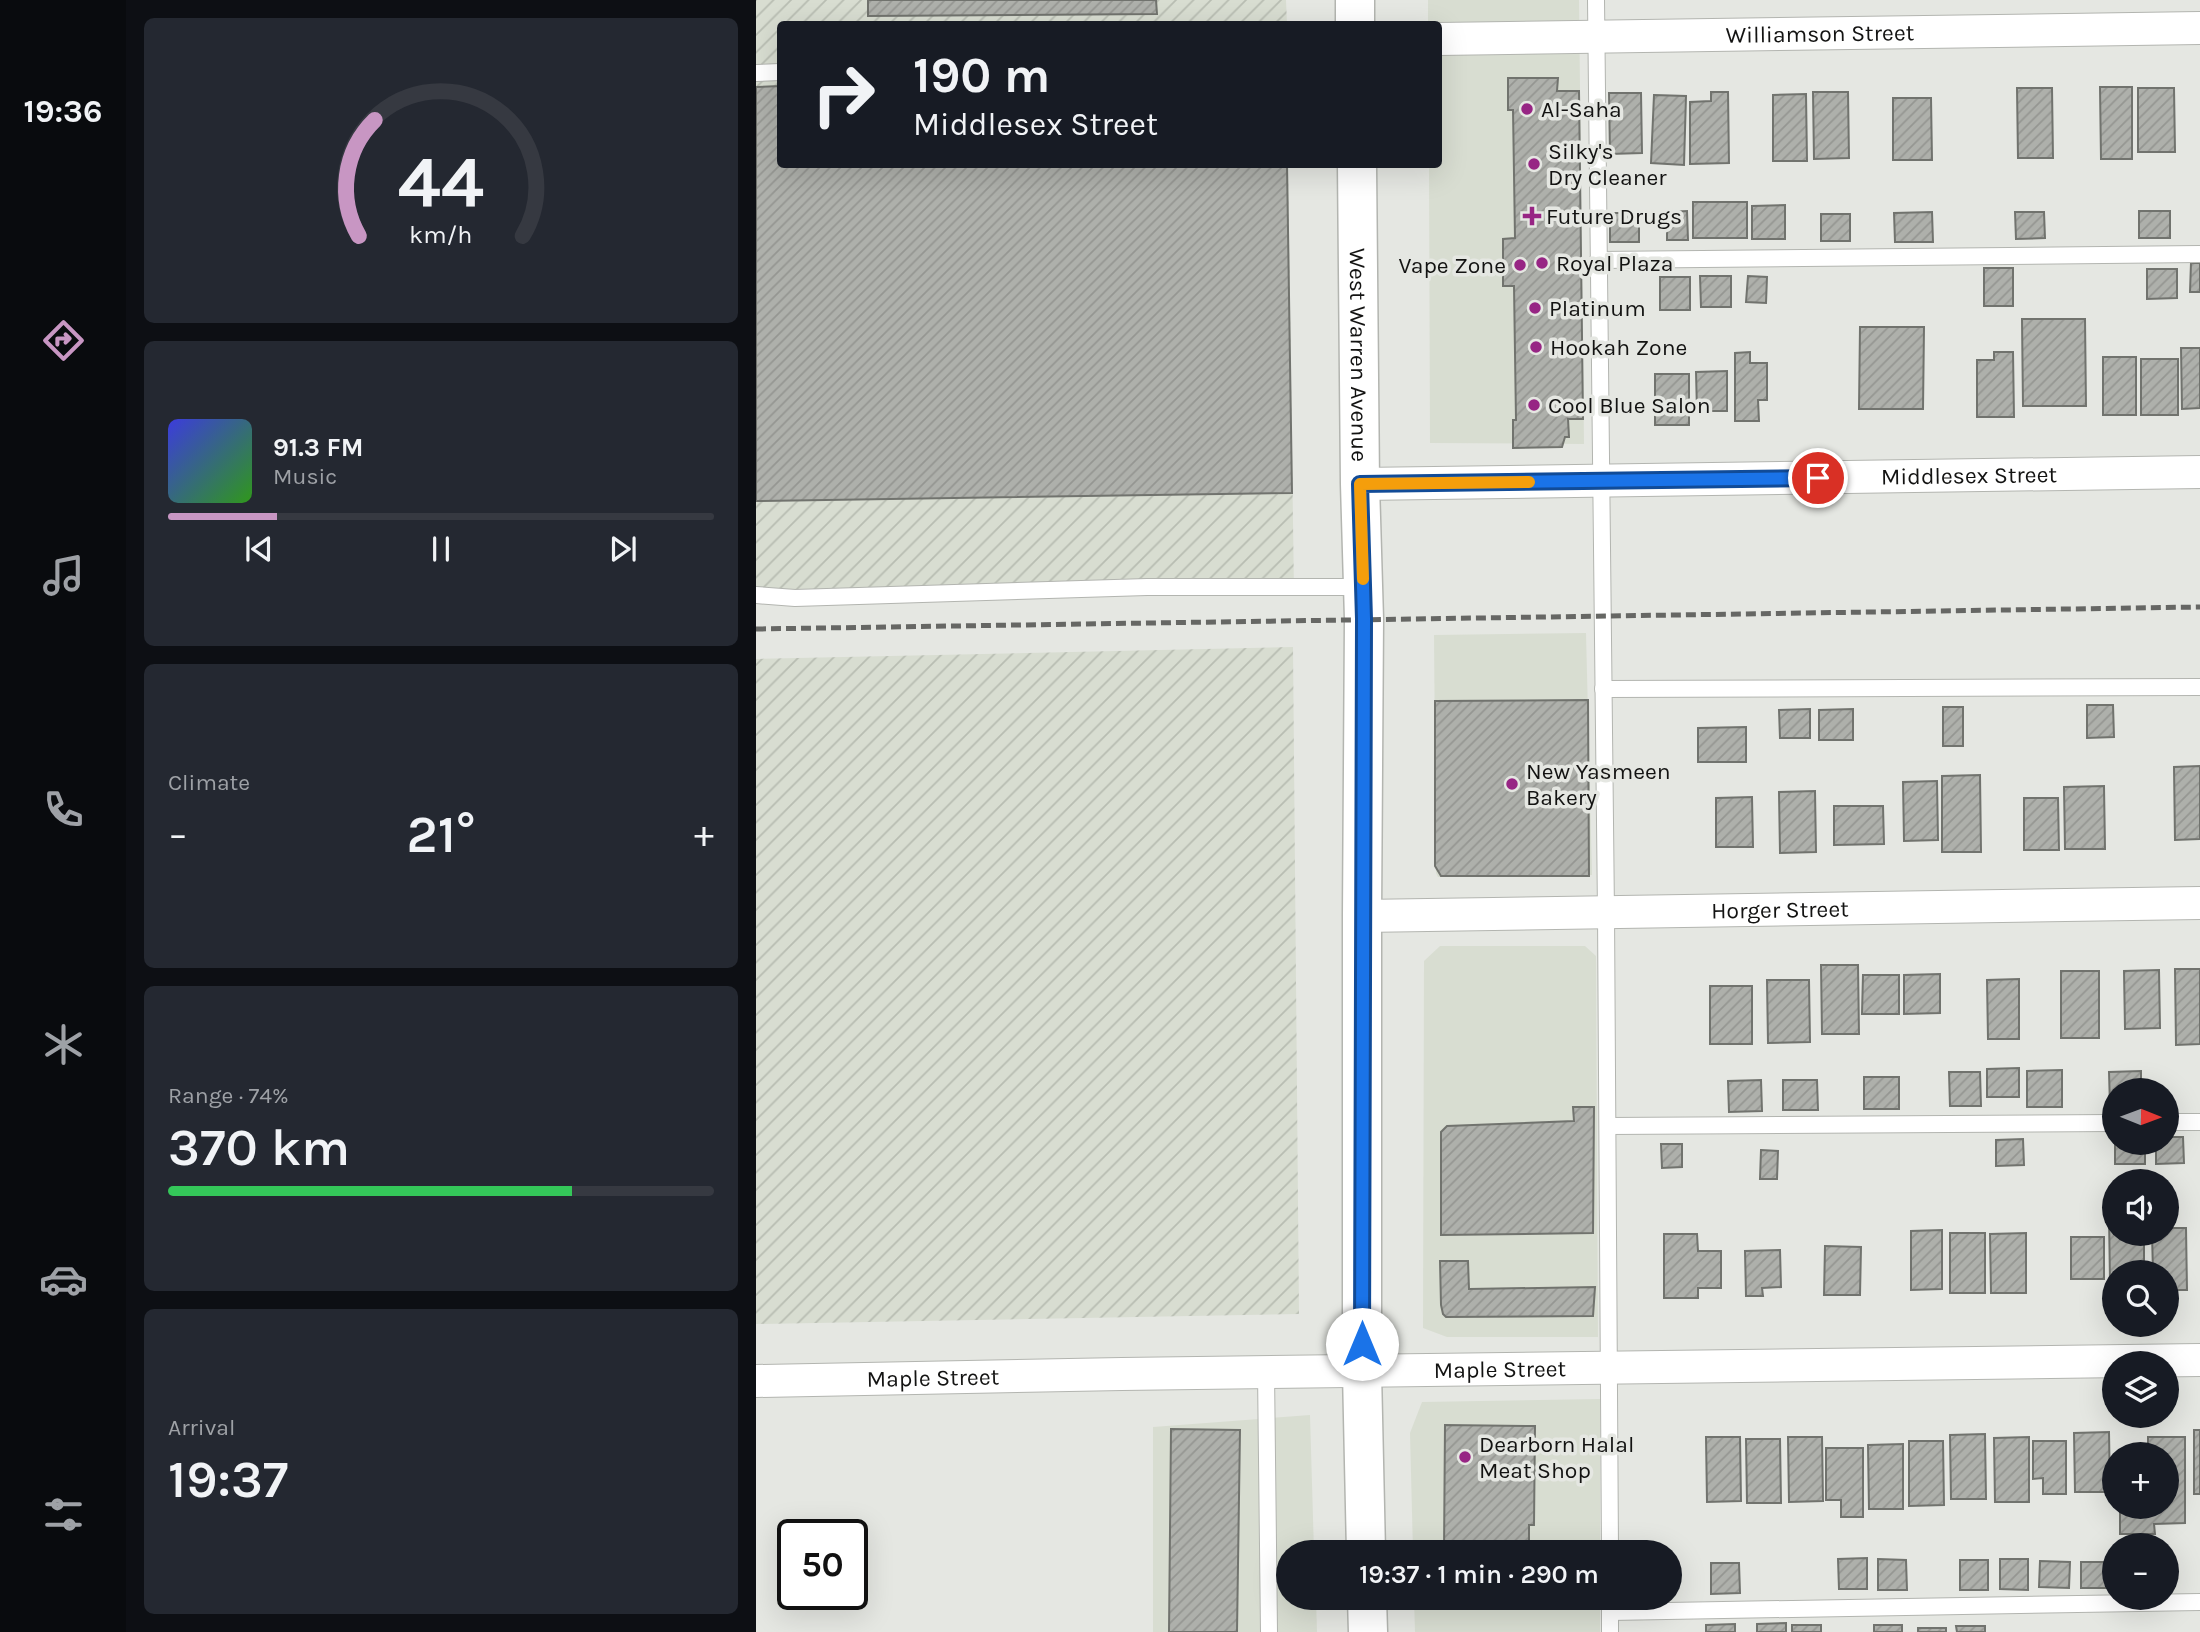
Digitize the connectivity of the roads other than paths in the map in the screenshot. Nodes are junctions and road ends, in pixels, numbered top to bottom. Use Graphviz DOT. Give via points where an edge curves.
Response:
graph roads {
  1 [pos="1355,0"];
  2 [pos="1596,0"];
  3 [pos="1355,21"];
  4 [pos="2200,28"];
  5 [pos="1596,36"];
  6 [pos="1442,39"];
  7 [pos="777,72"];
  8 [pos="756,73"];
  9 [pos="1357,168"];
  10 [pos="2200,254"];
  11 [pos="1598,260"];
  12 [pos="2200,472"];
  13 [pos="1600,481"];
  14 [pos="1360,484"];
  15 [pos="1363,586"];
  16 [pos="756,595"];
  17 [pos="2200,687"];
  18 [pos="1603,689"];
  19 [pos="2200,904"];
  20 [pos="1606,913"];
  21 [pos="1362,916"];
  22 [pos="2179,1122"];
  23 [pos="2200,1122"];
  24 [pos="2102,1123"];
  25 [pos="1608,1126"];
  26 [pos="2200,1360"];
  27 [pos="1610,1368"];
  28 [pos="1362,1371"];
  29 [pos="1266,1373"];
  30 [pos="756,1381"];
  31 [pos="1366,1540"];
  32 [pos="1610,1540"];
  33 [pos="2200,1602"];
  34 [pos="1682,1605"];
  35 [pos="1367,1610"];
  36 [pos="1610,1610"];
  37 [pos="1269,1632"];
  38 [pos="1368,1632"];
  39 [pos="1610,1632"];
  1 -- 3 [label="main road"];
  2 -- 5 [label="lane"];
  4 -- 5 [label="street, Williamson Street"];
  5 -- 6 [label="street, Williamson Street"];
  5 -- 11 [label="lane"];
  7 -- 8 [label="lane"];
  9 -- 14 [label="main road, West Warren Avenue"];
  10 -- 11 [label="lane"];
  11 -- 13 [label="lane"];
  12 -- 13 [label="street, Middlesex Street"];
  13 -- 14 [label="street, Middlesex Street"];
  13 -- 18 [label="lane"];
  14 -- 15 [label="main road, West Warren Avenue"];
  15 -- 16 [label="lane" via="1146,587 795,598"];
  15 -- 21 [label="main road, West Warren Avenue"];
  17 -- 18 [label="lane"];
  18 -- 20 [label="lane"];
  19 -- 20 [label="street, Horger Street"];
  20 -- 21 [label="street, Horger Street"];
  20 -- 25 [label="lane"];
  21 -- 28 [label="main road, West Warren Avenue"];
  22 -- 23 [label="lane"];
  24 -- 25 [label="lane"];
  25 -- 27 [label="lane"];
  26 -- 27 [label="street, Maple Street"];
  27 -- 28 [label="street, Maple Street"];
  27 -- 32 [label="lane"];
  28 -- 29 [label="street, Maple Street"];
  28 -- 31 [label="main road, West Warren Avenue"];
  29 -- 30 [label="street, Maple Street"];
  29 -- 37 [label="lane"];
  33 -- 34 [label="lane"];
  35 -- 38 [label="main road"];
  36 -- 39 [label="lane"];
}
